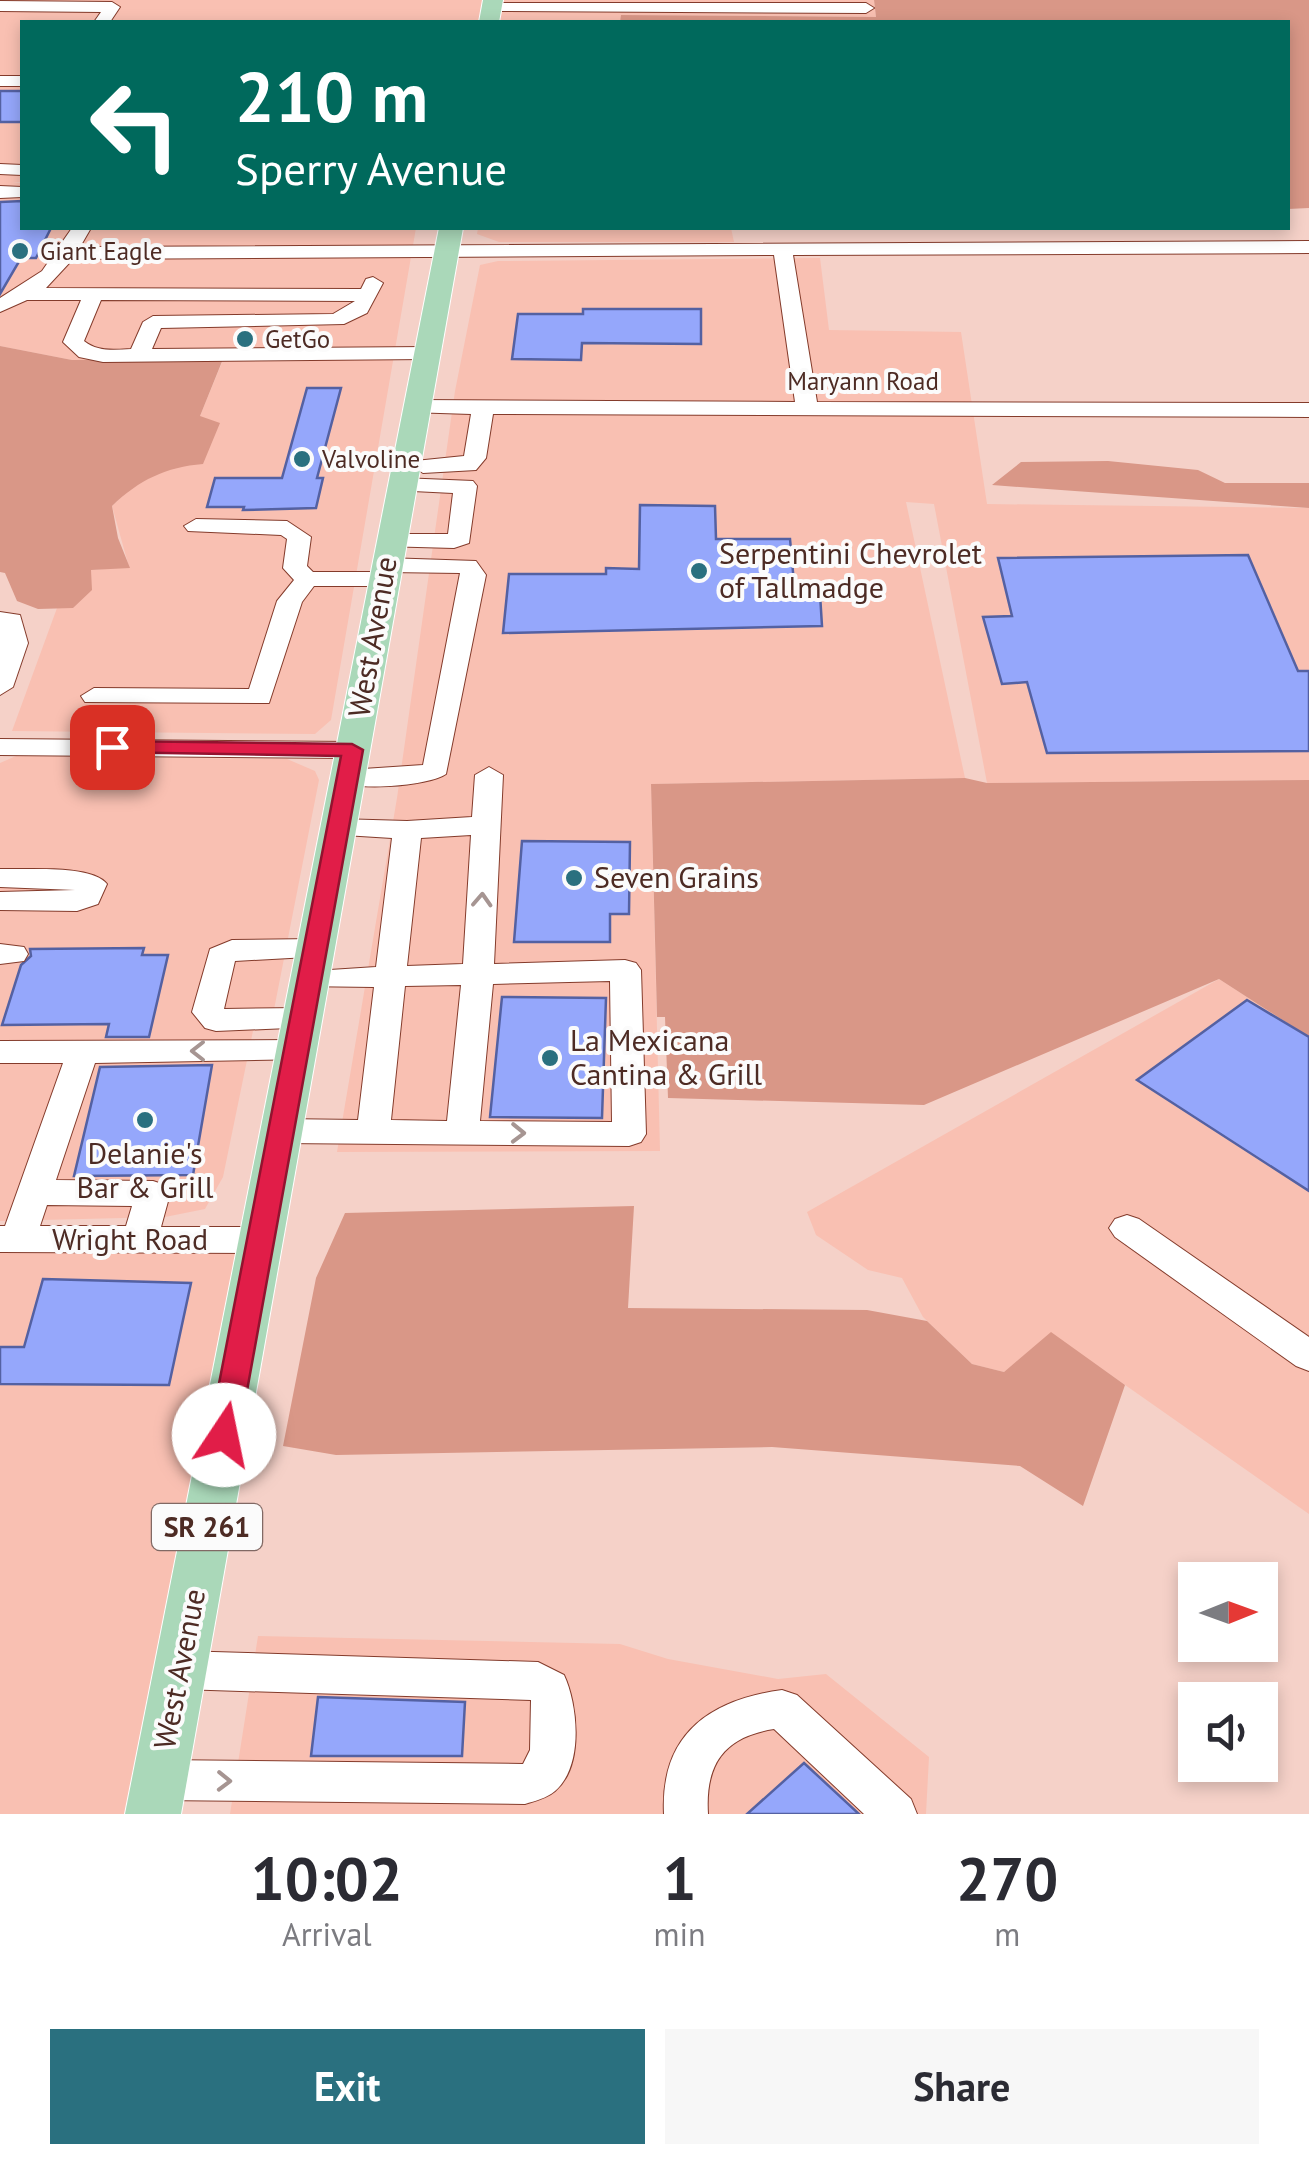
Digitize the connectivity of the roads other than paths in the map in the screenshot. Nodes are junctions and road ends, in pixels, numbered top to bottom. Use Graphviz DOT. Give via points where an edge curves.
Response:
graph roads {
  1 [pos="0,6"];
  2 [pos="866,8"];
  3 [pos="491,10"];
  4 [pos="540,10"];
  5 [pos="103,20"];
  6 [pos="706,230"];
  7 [pos="390,231"];
  8 [pos="260,233"];
  9 [pos="520,234"];
  10 [pos="75,239"];
  11 [pos="448,240"];
  12 [pos="636,246"];
  13 [pos="1309,247"];
  14 [pos="783,251"];
  15 [pos="712,252"];
  16 [pos="282,262"];
  17 [pos="54,270"];
  18 [pos="26,294"];
  19 [pos="94,294"];
  20 [pos="370,295"];
  21 [pos="0,306"];
  22 [pos="337,320"];
  23 [pos="427,353"];
  24 [pos="328,354"];
  25 [pos="138,355"];
  26 [pos="417,407"];
  27 [pos="482,407"];
  28 [pos="807,408"];
  29 [pos="1309,410"];
  30 [pos="403,476"];
  31 [pos="196,526"];
  32 [pos="386,562"];
  33 [pos="308,579"];
  34 [pos="0,620"];
  35 [pos="0,687"];
  36 [pos="94,696"];
  37 [pos="155,696"];
  38 [pos="0,747"];
  39 [pos="140,748"];
  40 [pos="350,764"];
  41 [pos="489,775"];
  42 [pos="487,825"];
  43 [pos="338,828"];
  44 [pos="407,830"];
  45 [pos="0,878"];
  46 [pos="0,901"];
  47 [pos="312,964"];
  48 [pos="478,974"];
  49 [pos="393,978"];
  50 [pos="299,1036"];
  51 [pos="0,1052"];
  52 [pos="84,1052"];
  53 [pos="281,1131"];
  54 [pos="373,1132"];
  55 [pos="462,1133"];
  56 [pos="34,1192"];
  57 [pos="1127,1228"];
  58 [pos="9,1240"];
  59 [pos="138,1240"];
  60 [pos="261,1240"];
  61 [pos="1309,1356"];
  62 [pos="180,1670"];
  63 [pos="156,1797"];
  64 [pos="686,1814"];
  65 [pos="895,1814"];
  1 -- 5 [label="street" via="112,7"];
  2 -- 4 [label="street"];
  3 -- 4 [label="street"];
  6 -- 15 [label="street"];
  7 -- 8 [label="street" via="366,238"];
  8 -- 10 [label="street"];
  8 -- 16 [label="street"];
  9 -- 12 [label="street"];
  10 -- 16 [label="street"];
  10 -- 17 [label="street"];
  11 -- 12 [label="street"];
  11 -- 16 [label="street"];
  11 -- 23 [label="main road, West Avenue / SR 261"];
  12 -- 15 [label="street"];
  13 -- 14 [label="street"];
  14 -- 15 [label="street"];
  14 -- 28 [label="street"];
  16 -- 17 [label="street"];
  16 -- 20 [label="street" via="375,272"];
  17 -- 18 [label="street"];
  18 -- 19 [label="street"];
  18 -- 21 [label="street"];
  19 -- 20 [label="street"];
  19 -- 25 [label="street" via="73,342 77,348"];
  20 -- 22 [label="street" via="360,310"];
  22 -- 24 [label="street"];
  22 -- 25 [label="street" via="153,322"];
  23 -- 24 [label="street"];
  23 -- 26 [label="main road, West Avenue / SR 261"];
  24 -- 25 [label="street"];
  26 -- 27 [label="street, Maryann Road"];
  26 -- 30 [label="main road, West Avenue / SR 261"];
  27 -- 28 [label="street, Maryann Road"];
  27 -- 30 [label="street" via="476,458"];
  28 -- 29 [label="street, Maryann Road"];
  30 -- 32 [label="main road, West Avenue / SR 261"];
  30 -- 32 [label="street" via="465,486 460,538"];
  31 -- 33 [label="street" via="294,530 295,568"];
  32 -- 33 [label="street"];
  32 -- 40 [label="main road, West Avenue / SR 261"];
  32 -- 40 [label="street" via="467,566 474,574 436,768 427,775"];
  33 -- 37 [label="street" via="290,601 260,696"];
  34 -- 35 [label="street" via="11,620 15,643"];
  36 -- 37 [label="street"];
  37 -- 39 [label="street"];
  38 -- 39 [label="street"];
  39 -- 40 [label="street"];
  40 -- 43 [label="main road, West Avenue / SR 261"];
  41 -- 42 [label="street"];
  42 -- 44 [label="street"];
  48 -- 42 [label="street, one-way"];
  43 -- 44 [label="street"];
  43 -- 47 [label="main road, West Avenue / SR 261"];
  44 -- 49 [label="street"];
  45 -- 46 [label="street" via="92,884 77,902"];
  47 -- 49 [label="street"];
  47 -- 50 [label="main road, West Avenue / SR 261"];
  47 -- 50 [label="street" via="232,950 221,956 208,1012 216,1020"];
  48 -- 49 [label="street"];
  48 -- 55 [label="street"];
  55 -- 48 [label="street, one-way" via="629,1134 624,970"];
  49 -- 54 [label="street"];
  50 -- 52 [label="street, one-way"];
  50 -- 53 [label="main road, West Avenue / SR 261"];
  51 -- 52 [label="street"];
  52 -- 56 [label="street"];
  53 -- 54 [label="street"];
  53 -- 60 [label="main road, West Avenue / SR 261"];
  54 -- 55 [label="street"];
  56 -- 58 [label="street"];
  56 -- 59 [label="street" via="153,1194"];
  57 -- 61 [label="street"];
  58 -- 59 [label="street, Wright Road"];
  59 -- 60 [label="street, Wright Road"];
  60 -- 62 [label="main road, West Avenue / SR 261"];
  62 -- 63 [label="main road, West Avenue / SR 261"];
  63 -- 62 [label="street, one-way" via="289,1782 525,1784 548,1771 552,1699 538,1682"];
  64 -- 65 [label="street" via="682,1792 698,1752 722,1724 782,1709"];
}
